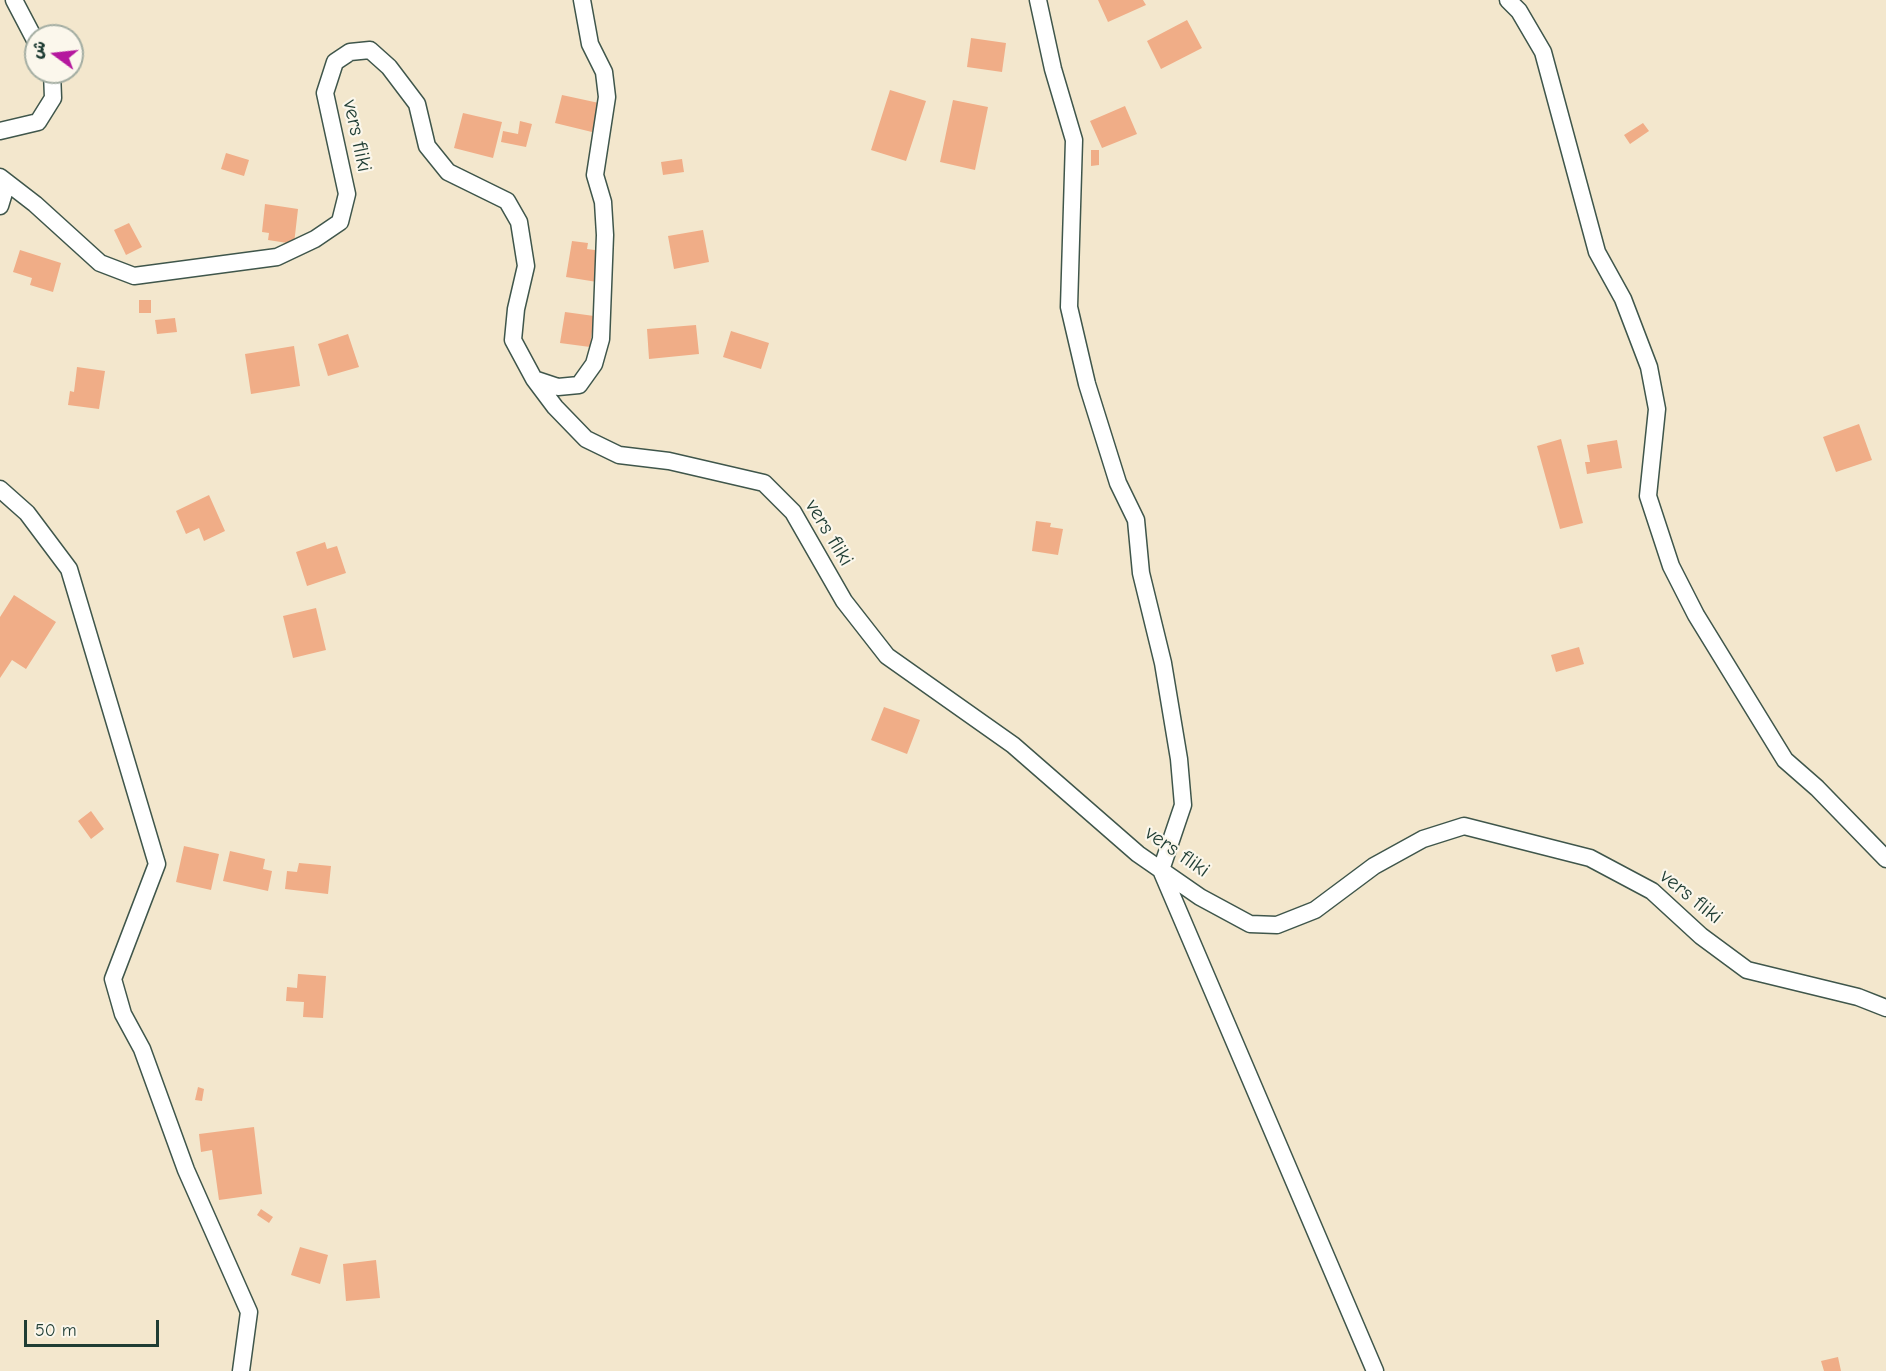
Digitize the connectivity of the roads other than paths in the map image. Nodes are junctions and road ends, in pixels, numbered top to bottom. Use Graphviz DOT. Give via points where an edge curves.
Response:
graph roads {
  1 [pos="14,0"];
  2 [pos="582,0"];
  3 [pos="1038,0"];
  4 [pos="1508,0"];
  5 [pos="27,24"];
  6 [pos="52,84"];
  7 [pos="0,131"];
  8 [pos="4,180"];
  9 [pos="0,206"];
  10 [pos="534,379"];
  11 [pos="0,489"];
  12 [pos="1886,859"];
  13 [pos="1161,870"];
  14 [pos="1886,1008"];
  15 [pos="242,1371"];
  16 [pos="1375,1371"];
  1 -- 5 [label="street"];
  2 -- 10 [label="street" via="590,44 604,72 607,97 595,176 603,202 605,235 601,339 594,364 579,385 558,387"];
  3 -- 13 [label="street" via="1074,140 1069,307 1087,384 1118,483 1136,520 1141,573 1163,663 1179,759 1183,805"];
  4 -- 12 [label="street" via="1543,52 1597,252 1623,299 1649,367 1657,409 1648,496 1671,566 1696,615 1785,760"];
  6 -- 7 [label="street" via="53,98 38,122"];
  8 -- 9 [label="street"];
  8 -- 10 [label="street, vers fliki" via="100,263 134,276 277,257 340,222 347,194 325,93 335,62 350,52 370,50 389,67 417,104 427,146 448,172 507,201 519,222 526,266 513,340"];
  10 -- 13 [label="street, vers fliki" via="586,439 619,455 669,461 764,483 793,512 844,601 887,656 1013,745"];
  11 -- 15 [label="street" via="27,513 69,569 157,864 113,979 123,1014 142,1049 186,1170 249,1312"];
  13 -- 14 [label="street, vers fliki" via="1227,914 1250,924 1277,925 1315,910 1374,866 1423,839 1464,826 1590,858 1652,891 1701,936 1747,970"];
  13 -- 16 [label="street"];
}
